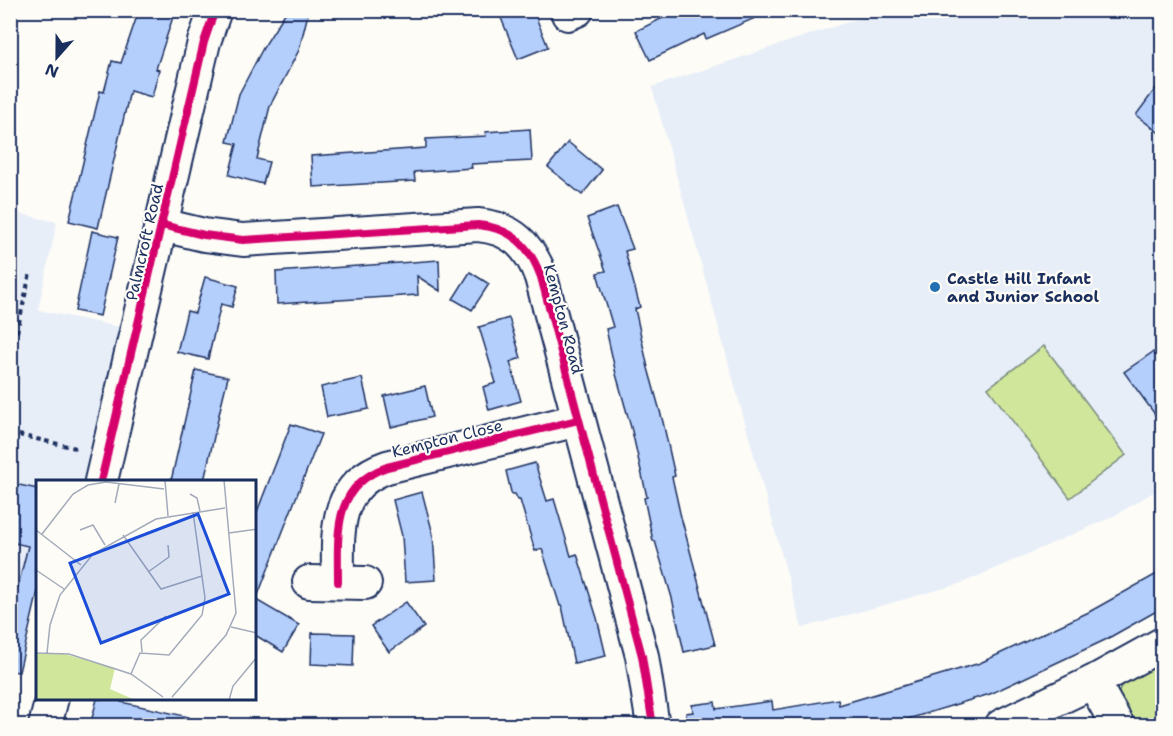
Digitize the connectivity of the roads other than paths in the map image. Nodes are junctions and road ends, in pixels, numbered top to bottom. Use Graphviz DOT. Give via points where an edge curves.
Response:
graph roads {
  1 [pos="215,10"];
  2 [pos="162,225"];
  3 [pos="578,420"];
  4 [pos="104,468"];
  5 [pos="337,582"];
  6 [pos="1162,644"];
  7 [pos="1093,682"];
  8 [pos="52,700"];
  9 [pos="45,726"];
  10 [pos="653,726"];
  11 [pos="1001,726"];
  12 [pos="1118,726"];
  1 -- 2 [label="street, Palmcroft Road" via="204,42"];
  2 -- 3 [label="street, Kempton Road" via="243,240 467,224 497,228 524,245 537,265"];
  2 -- 4 [label="street, Palmcroft Road"];
  3 -- 5 [label="street, Kempton Close" via="387,467 366,477 353,489 343,510"];
  3 -- 10 [label="street, Kempton Road" via="639,645"];
  6 -- 7 [label="street"];
  7 -- 11 [label="street"];
  7 -- 12 [label="street"];
  8 -- 9 [label="street"];
}
